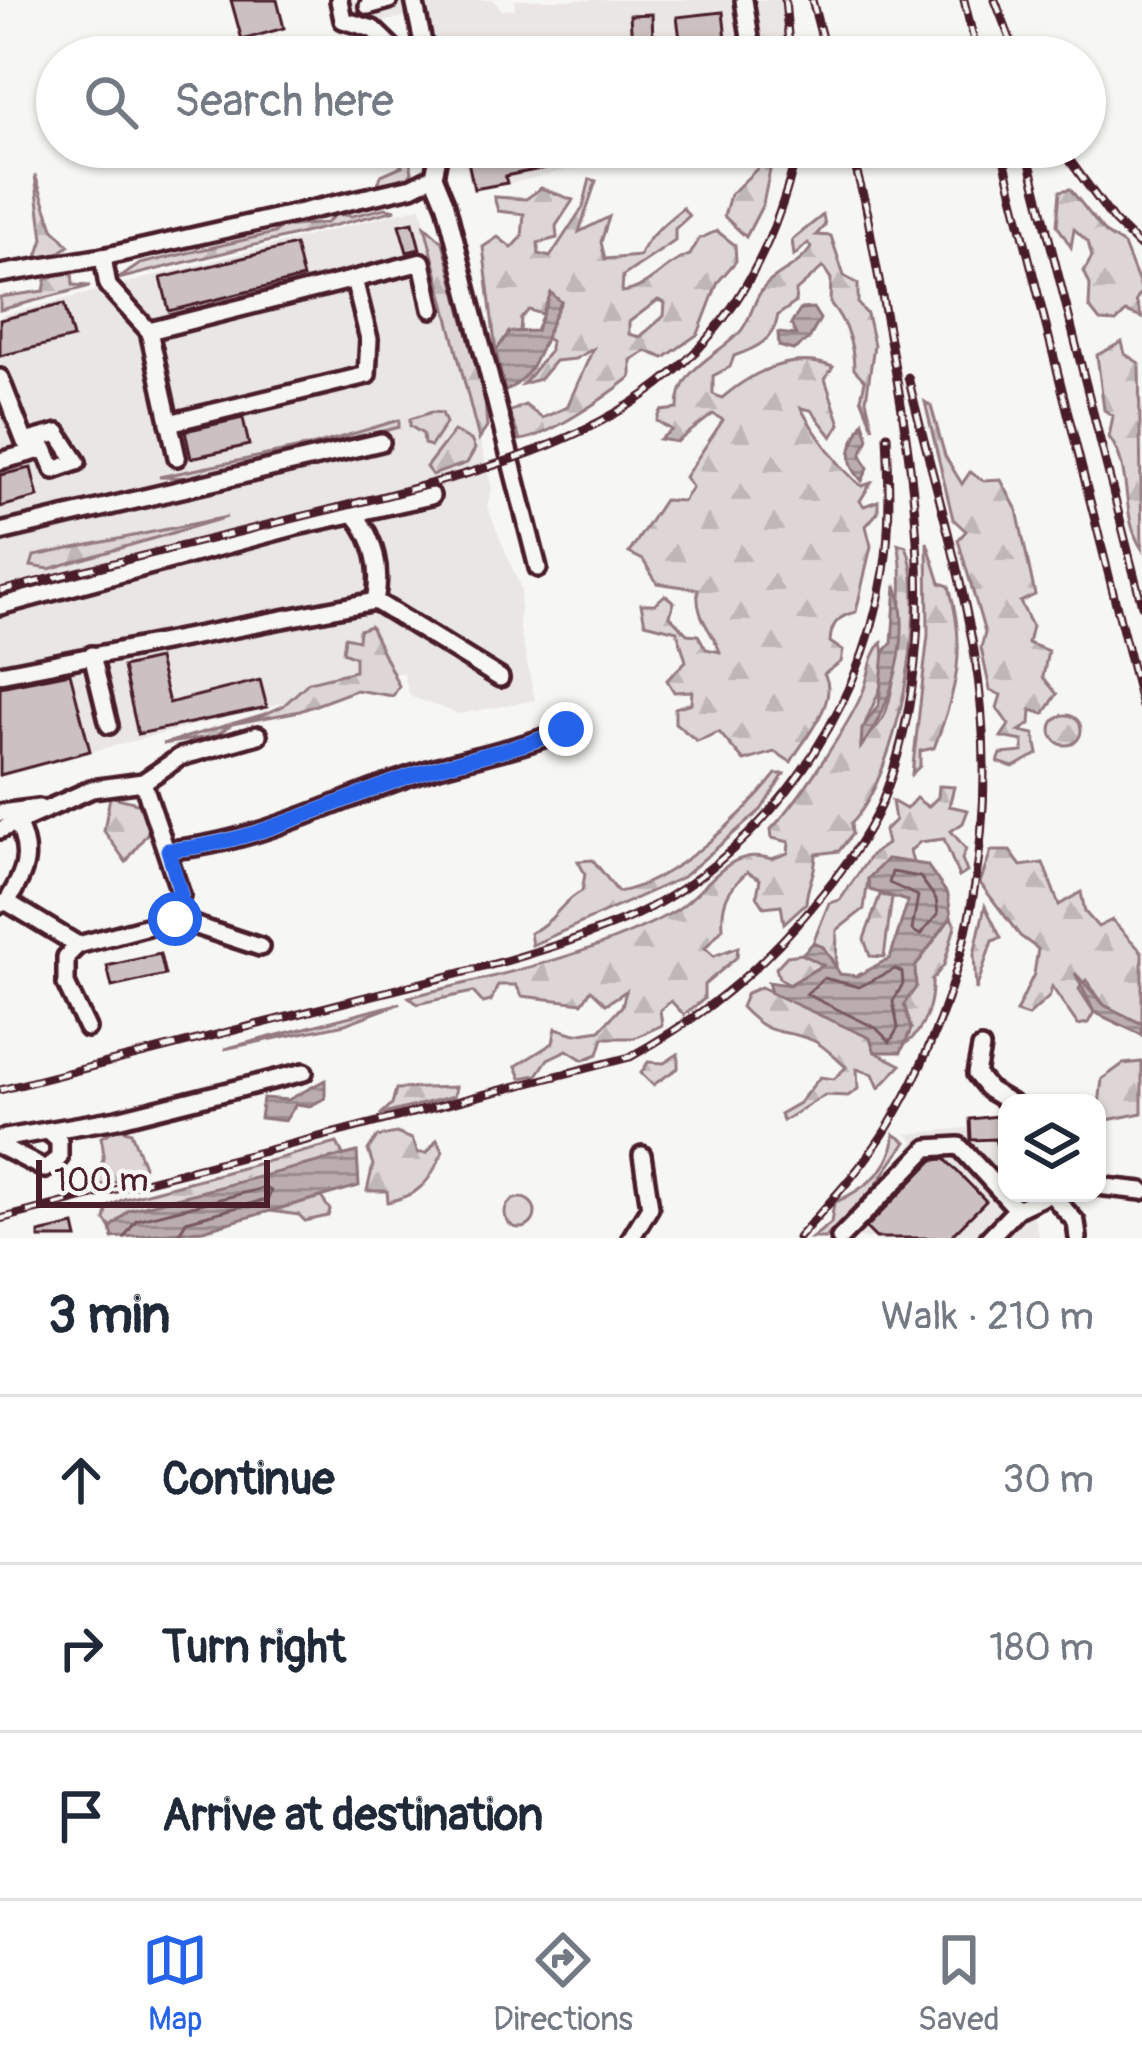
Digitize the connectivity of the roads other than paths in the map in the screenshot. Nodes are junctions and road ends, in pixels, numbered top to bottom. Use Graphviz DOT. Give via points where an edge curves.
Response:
graph roads {
  1 [pos="339,0"];
  2 [pos="389,0"];
  3 [pos="415,0"];
  4 [pos="744,0"];
  5 [pos="368,6"];
  6 [pos="380,36"];
  7 [pos="422,36"];
  8 [pos="750,36"];
  9 [pos="436,168"];
  10 [pos="434,176"];
  11 [pos="103,257"];
  12 [pos="0,274"];
  13 [pos="355,283"];
  14 [pos="432,309"];
  15 [pos="149,331"];
  16 [pos="0,378"];
  17 [pos="169,423"];
  18 [pos="381,442"];
  19 [pos="177,457"];
  20 [pos="0,461"];
  21 [pos="431,496"];
  22 [pos="355,515"];
  23 [pos="0,532"];
  24 [pos="538,568"];
  25 [pos="375,601"];
  26 [pos="0,606"];
  27 [pos="92,655"];
  28 [pos="0,674"];
  29 [pos="500,678"];
  30 [pos="109,725"];
  31 [pos="566,729"];
  32 [pos="258,735"];
  33 [pos="143,782"];
  34 [pos="40,808"];
  35 [pos="0,813"];
  36 [pos="18,825"];
  37 [pos="0,830"];
  38 [pos="168,850"];
  39 [pos="3,903"];
  40 [pos="175,919"];
  41 [pos="78,946"];
  42 [pos="260,946"];
  43 [pos="87,1028"];
  44 [pos="981,1048"];
  45 [pos="304,1072"];
  46 [pos="998,1095"];
  47 [pos="48,1131"];
  48 [pos="0,1142"];
  49 [pos="642,1155"];
  50 [pos="1106,1187"];
  51 [pos="1142,1191"];
  52 [pos="1032,1202"];
  53 [pos="1059,1202"];
  54 [pos="1017,1209"];
  55 [pos="632,1238"];
  56 [pos="841,1238"];
  57 [pos="989,1238"];
  58 [pos="1078,1238"];
  1 -- 6 [label="lane" via="344,20"];
  2 -- 5 [label="lane"];
  3 -- 7 [label="lane"];
  4 -- 8 [label="lane"];
  9 -- 10 [label="lane"];
  10 -- 11 [label="lane" via="412,188"];
  10 -- 24 [label="lane"];
  11 -- 12 [label="lane"];
  11 -- 15 [label="lane" via="108,286"];
  13 -- 14 [label="lane" via="422,262"];
  13 -- 15 [label="lane" via="309,287"];
  13 -- 17 [label="lane" via="369,339 367,375"];
  15 -- 17 [label="lane"];
  16 -- 20 [label="lane" via="25,442 58,433 77,462 54,470 45,449"];
  17 -- 19 [label="lane"];
  18 -- 23 [label="lane"];
  21 -- 22 [label="lane"];
  22 -- 25 [label="lane" via="368,531 380,579"];
  22 -- 26 [label="lane"];
  25 -- 27 [label="lane"];
  25 -- 29 [label="lane"];
  27 -- 28 [label="lane"];
  27 -- 30 [label="lane"];
  31 -- 38 [label="lane" via="201,848"];
  32 -- 33 [label="lane" via="180,758"];
  33 -- 34 [label="lane"];
  33 -- 38 [label="lane"];
  34 -- 35 [label="lane"];
  34 -- 36 [label="lane"];
  36 -- 37 [label="lane"];
  36 -- 39 [label="lane" via="29,848"];
  38 -- 40 [label="lane" via="181,895"];
  39 -- 41 [label="lane"];
  40 -- 41 [label="lane"];
  40 -- 42 [label="lane"];
  41 -- 43 [label="lane" via="66,957 66,984"];
  44 -- 46 [label="lane" via="976,1074"];
  45 -- 47 [label="lane"];
  47 -- 48 [label="lane"];
  47 -- 48 [label="lane" via="59,1158 45,1169"];
  49 -- 55 [label="lane" via="650,1207"];
  50 -- 51 [label="lane"];
  52 -- 54 [label="lane"];
  53 -- 58 [label="lane"];
  54 -- 56 [label="lane" via="959,1147 928,1148"];
  54 -- 57 [label="lane"];
}
